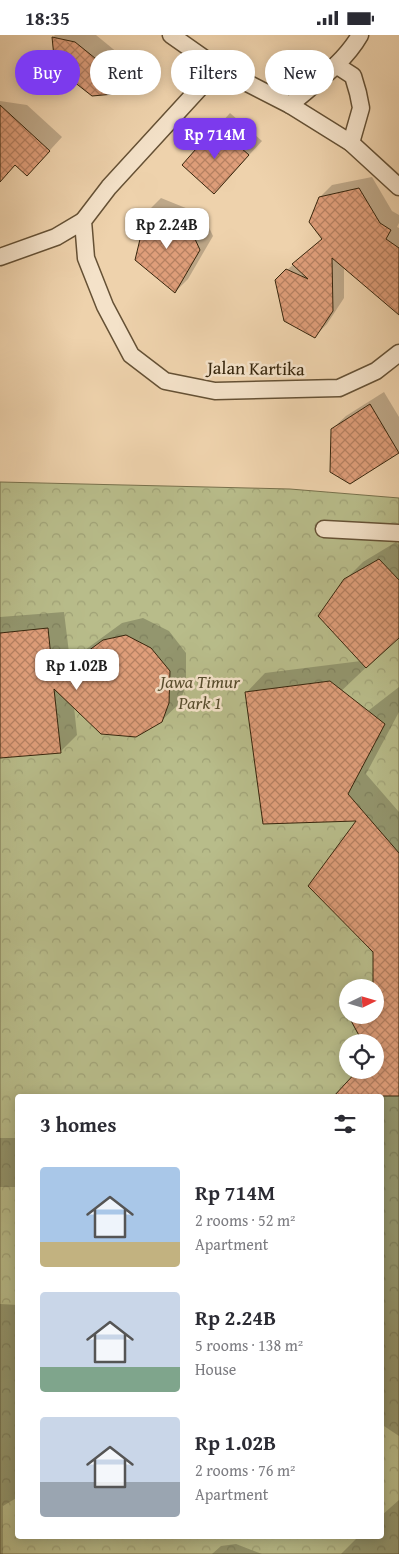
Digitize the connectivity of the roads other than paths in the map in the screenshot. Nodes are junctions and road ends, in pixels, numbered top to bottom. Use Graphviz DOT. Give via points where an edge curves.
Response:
graph roads {
  1 [pos="171,35"];
  2 [pos="360,35"];
  3 [pos="192,50"];
  4 [pos="336,65"];
  5 [pos="255,87"];
  6 [pos="193,95"];
  7 [pos="290,105"];
  8 [pos="351,143"];
  9 [pos="399,187"];
  10 [pos="83,221"];
  11 [pos="0,257"];
  12 [pos="399,353"];
  13 [pos="324,529"];
  14 [pos="399,533"];
  1 -- 3 [label="lane"];
  2 -- 4 [label="lane"];
  4 -- 7 [label="lane"];
  4 -- 8 [label="lane" via="353,76 361,108"];
  5 -- 7 [label="lane"];
  6 -- 10 [label="lane" via="109,187"];
  7 -- 8 [label="lane"];
  8 -- 9 [label="lane"];
  10 -- 11 [label="lane" via="56,237"];
  10 -- 12 [label="lane, Jalan Kartika" via="86,258 105,306 132,355 165,381 215,391 339,388 376,371"];
  13 -- 14 [label="lane"];
}
